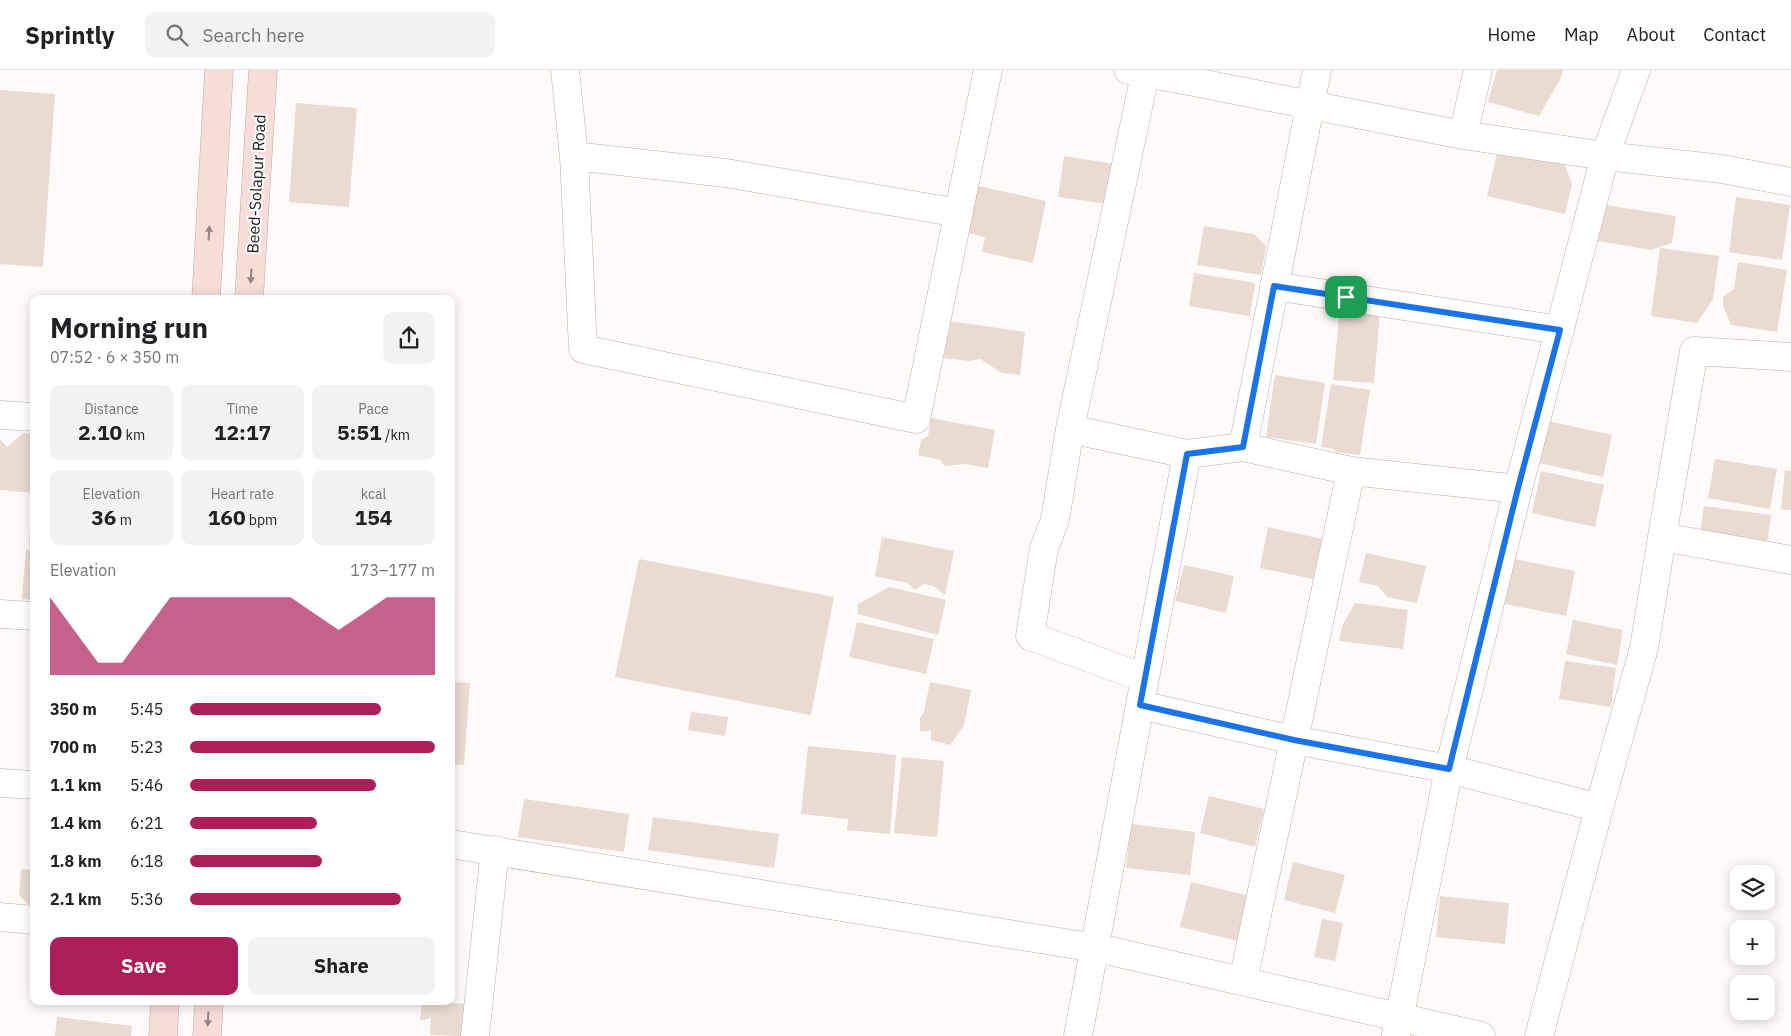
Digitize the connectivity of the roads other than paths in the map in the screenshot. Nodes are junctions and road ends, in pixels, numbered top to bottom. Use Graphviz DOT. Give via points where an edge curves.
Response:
graph roads {
  1 [pos="219,70"];
  2 [pos="263,70"];
  3 [pos="564,70"];
  4 [pos="988,70"];
  5 [pos="1317,70"];
  6 [pos="1478,70"];
  7 [pos="1636,70"];
  8 [pos="1139,71"];
  9 [pos="1310,105"];
  10 [pos="1463,135"];
  11 [pos="574,156"];
  12 [pos="1605,156"];
  13 [pos="1791,182"];
  14 [pos="959,212"];
  15 [pos="1274,286"];
  16 [pos="206,295"];
  17 [pos="249,295"];
  18 [pos="1560,330"];
  19 [pos="1791,358"];
  20 [pos="0,415"];
  21 [pos="30,417"];
  22 [pos="1070,429"];
  23 [pos="1243,447"];
  24 [pos="1187,454"];
  25 [pos="1351,471"];
  26 [pos="1518,488"];
  27 [pos="1662,537"];
  28 [pos="1791,560"];
  29 [pos="0,614"];
  30 [pos="30,616"];
  31 [pos="1144,678"];
  32 [pos="1140,705"];
  33 [pos="1294,740"];
  34 [pos="1449,769"];
  35 [pos="0,782"];
  36 [pos="30,785"];
  37 [pos="1599,808"];
  38 [pos="455,845"];
  39 [pos="495,850"];
  40 [pos="0,917"];
  41 [pos="30,920"];
  42 [pos="1094,948"];
  43 [pos="1243,981"];
  44 [pos="165,1005"];
  45 [pos="209,1005"];
  46 [pos="1398,1027"];
  47 [pos="163,1036"];
  48 [pos="207,1036"];
  49 [pos="475,1036"];
  50 [pos="1078,1036"];
  51 [pos="1480,1036"];
  52 [pos="1539,1036"];
  16 -- 1 [label="main road, one-way"];
  2 -- 17 [label="main road, Beed-Solapur Road, one-way"];
  3 -- 11 [label="street"];
  4 -- 14 [label="street"];
  5 -- 9 [label="street"];
  6 -- 10 [label="street"];
  7 -- 12 [label="street"];
  8 -- 9 [label="street"];
  8 -- 22 [label="street"];
  9 -- 10 [label="street"];
  9 -- 15 [label="street"];
  10 -- 12 [label="street"];
  11 -- 14 [label="street" via="726,173"];
  11 -- 14 [label="street" via="583,349 916,419"];
  12 -- 13 [label="street" via="1722,169"];
  12 -- 18 [label="street"];
  15 -- 18 [label="street"];
  15 -- 23 [label="street"];
  18 -- 26 [label="street"];
  19 -- 27 [label="street" via="1694,350"];
  20 -- 21 [label="street"];
  22 -- 24 [label="street"];
  22 -- 31 [label="street" via="1054,520 1044,548 1030,636"];
  23 -- 24 [label="street"];
  23 -- 25 [label="street"];
  24 -- 31 [label="street"];
  25 -- 26 [label="street"];
  25 -- 33 [label="street"];
  26 -- 34 [label="street"];
  27 -- 28 [label="street"];
  27 -- 37 [label="street" via="1644,648"];
  29 -- 30 [label="street"];
  31 -- 32 [label="street"];
  32 -- 33 [label="street"];
  32 -- 42 [label="street"];
  33 -- 34 [label="street"];
  33 -- 43 [label="street"];
  34 -- 37 [label="street"];
  34 -- 46 [label="street"];
  35 -- 36 [label="street"];
  37 -- 52 [label="street"];
  38 -- 39 [label="street"];
  39 -- 42 [label="street"];
  39 -- 49 [label="street"];
  40 -- 41 [label="street"];
  42 -- 43 [label="street"];
  42 -- 50 [label="street"];
  43 -- 46 [label="street"];
  44 -- 47 [label="main road"];
  45 -- 48 [label="main road, one-way"];
  46 -- 51 [label="street"];
}
